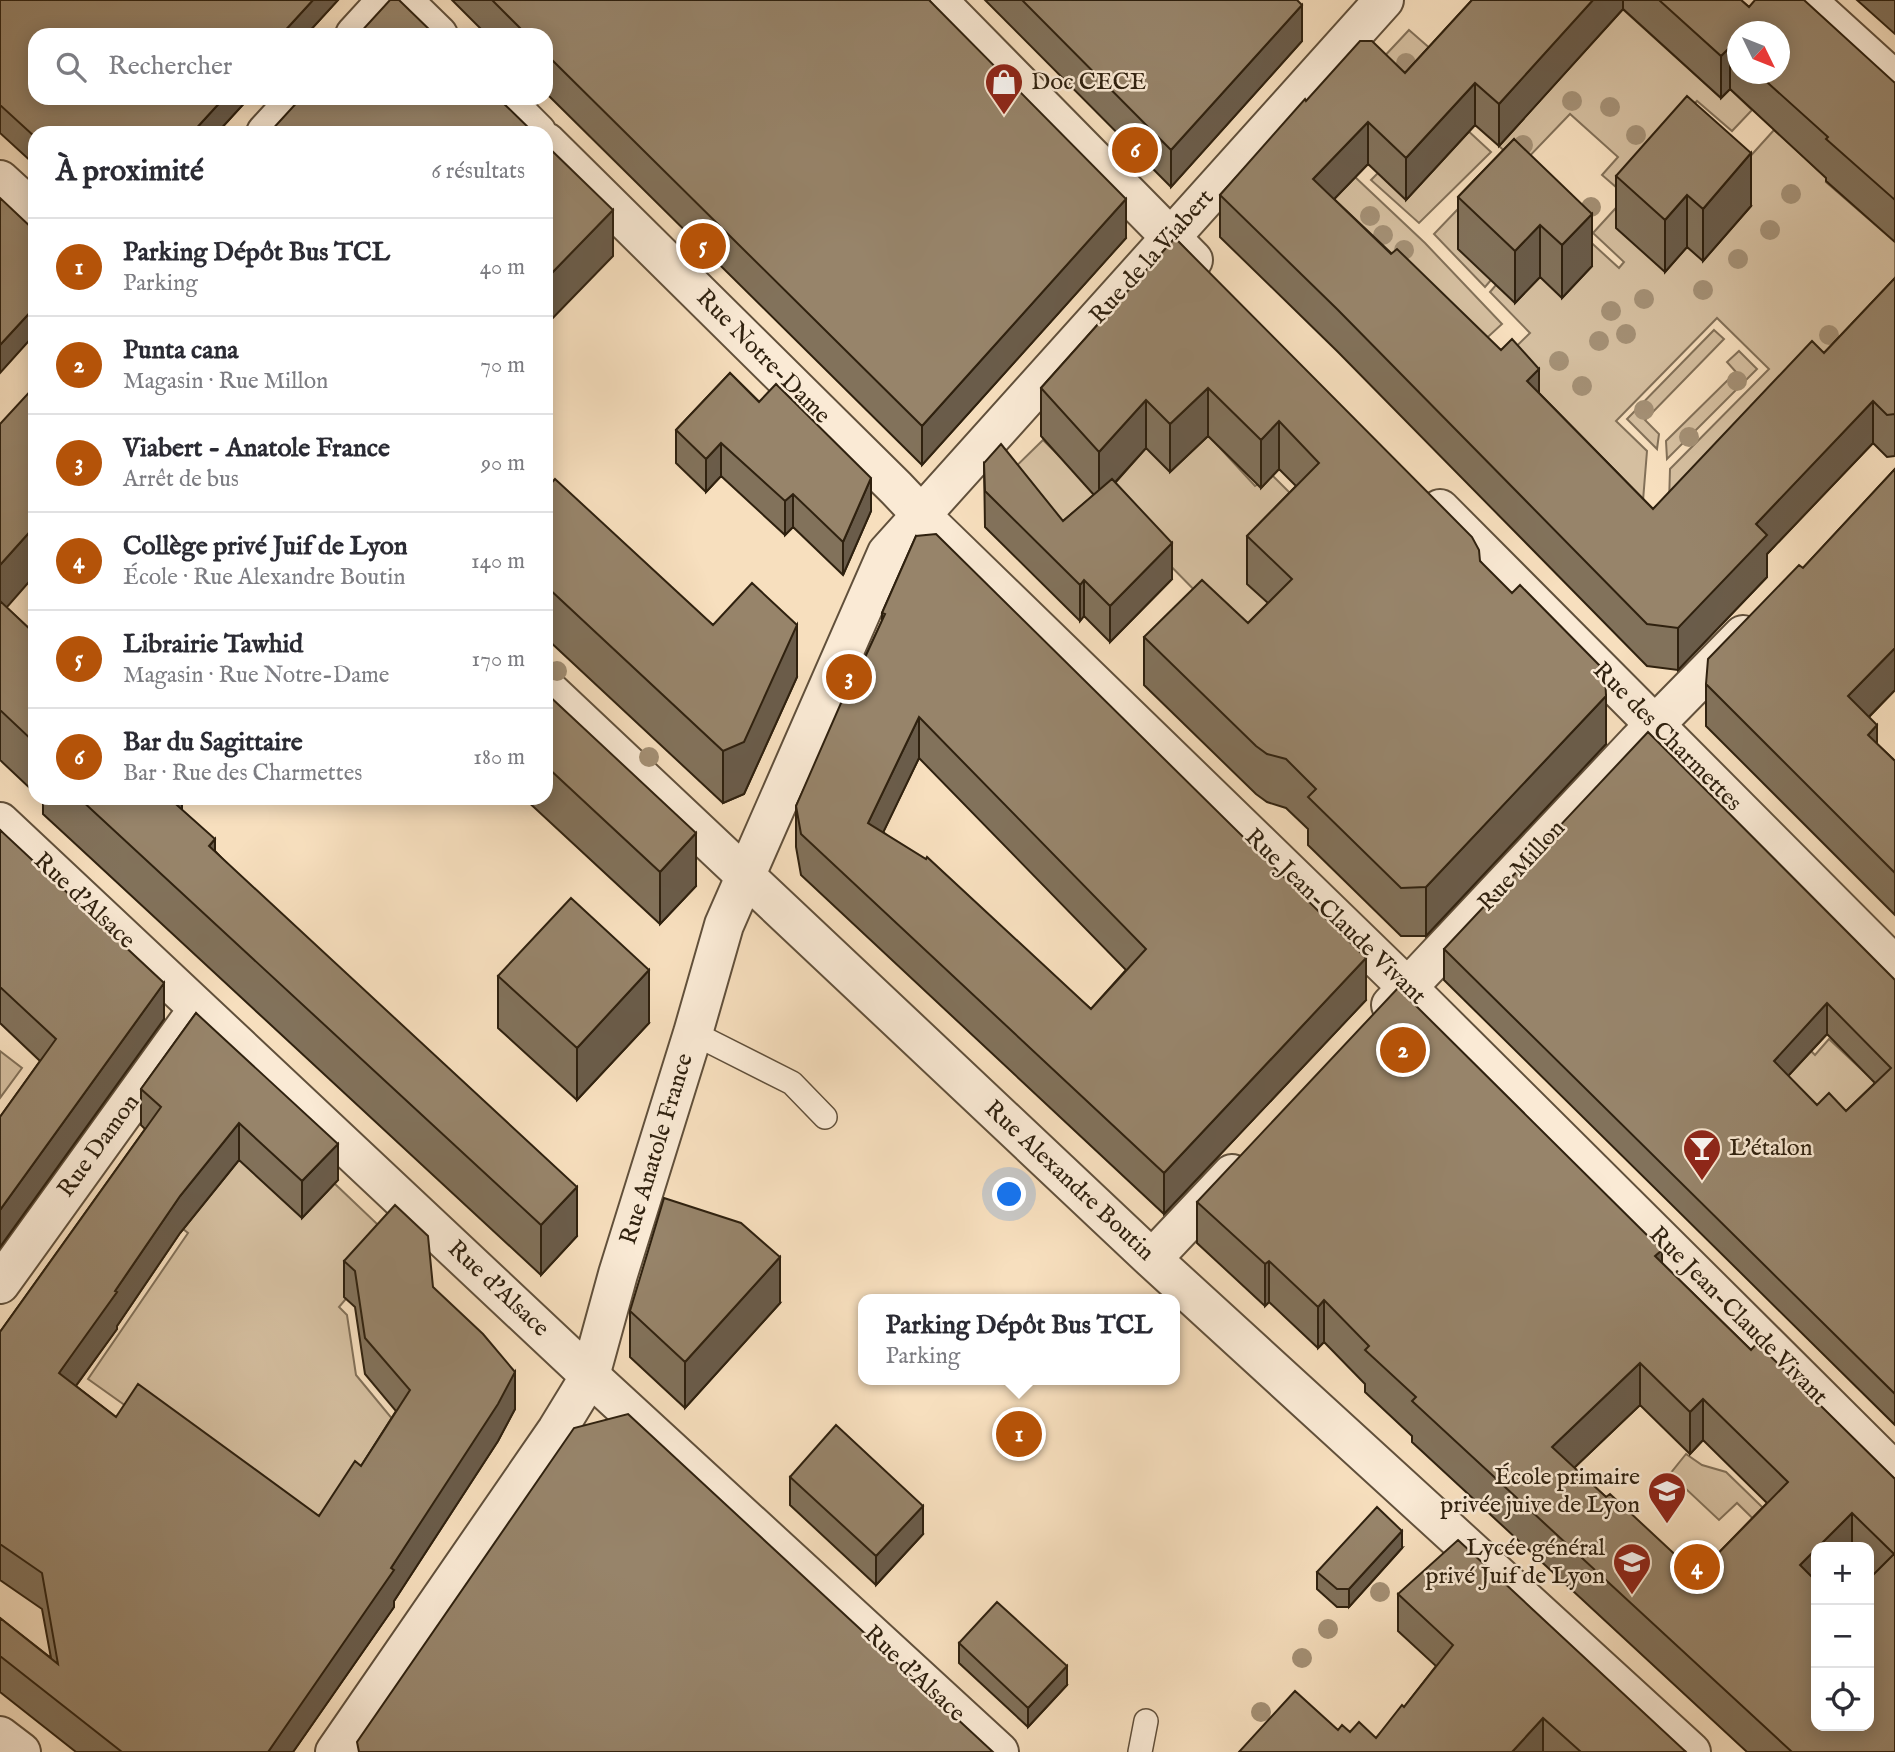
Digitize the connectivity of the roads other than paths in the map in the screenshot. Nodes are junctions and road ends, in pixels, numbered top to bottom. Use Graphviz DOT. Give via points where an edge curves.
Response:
graph roads {
  1 [pos="387,0"];
  2 [pos="402,0"];
  3 [pos="937,0"];
  4 [pos="1384,0"];
  5 [pos="1806,0"];
  6 [pos="361,28"];
  7 [pos="431,28"];
  8 [pos="1895,81"];
  9 [pos="292,105"];
  10 [pos="509,105"];
  11 [pos="272,126"];
  12 [pos="530,126"];
  13 [pos="553,149"];
  14 [pos="0,180"];
  15 [pos="28,206"];
  16 [pos="1170,238"];
  17 [pos="1214,281"];
  18 [pos="1413,482"];
  19 [pos="920,514"];
  20 [pos="1763,614"];
  21 [pos="553,695"];
  22 [pos="1655,725"];
  23 [pos="0,822"];
  24 [pos="746,875"];
  25 [pos="1895,966"];
  26 [pos="1408,988"];
  27 [pos="198,1009"];
  28 [pos="1367,1031"];
  29 [pos="693,1033"];
  30 [pos="825,1117"];
  31 [pos="1254,1150"];
  32 [pos="1152,1259"];
  33 [pos="0,1284"];
  34 [pos="590,1376"];
  35 [pos="1895,1472"];
  36 [pos="1146,1721"];
  37 [pos="0,1736"];
  38 [pos="21,1752"];
  39 [pos="335,1752"];
  40 [pos="999,1752"];
  41 [pos="1140,1752"];
  42 [pos="1691,1752"];
  1 -- 6 [label="street"];
  2 -- 7 [label="street"];
  3 -- 16 [label="street"];
  4 -- 16 [label="street, Rue de la Viabert"];
  5 -- 8 [label="street"];
  9 -- 11 [label="street"];
  10 -- 12 [label="street"];
  13 -- 19 [label="street, Rue Notre-Dame"];
  14 -- 15 [label="street"];
  16 -- 17 [label="street"];
  16 -- 19 [label="street, Rue de la Viabert"];
  18 -- 22 [label="street, Rue des Charmettes"];
  19 -- 24 [label="street, Rue Anatole France" via="887,552"];
  19 -- 26 [label="street, Rue Jean-Claude Vivant"];
  20 -- 22 [label="street, Rue Millon"];
  21 -- 24 [label="street, Rue Alexandre Boutin"];
  22 -- 25 [label="street, Rue des Charmettes"];
  22 -- 26 [label="street, Rue Millon"];
  23 -- 27 [label="street, Rue d'Alsace"];
  24 -- 29 [label="street, Rue Anatole France" via="723,925"];
  24 -- 32 [label="street, Rue Alexandre Boutin"];
  26 -- 28 [label="street, Rue Millon"];
  26 -- 35 [label="street, Rue Jean-Claude Vivant"];
  27 -- 33 [label="street, Rue Damon"];
  27 -- 34 [label="street, Rue d'Alsace"];
  29 -- 30 [label="lane" via="792,1083"];
  29 -- 34 [label="street, Rue Anatole France"];
  31 -- 32 [label="street"];
  32 -- 42 [label="street, Rue Alexandre Boutin"];
  34 -- 39 [label="street, Rue Anatole France" via="558,1430"];
  34 -- 40 [label="street, Rue d'Alsace"];
  36 -- 41 [label="lane"];
  37 -- 38 [label="street"];
}
